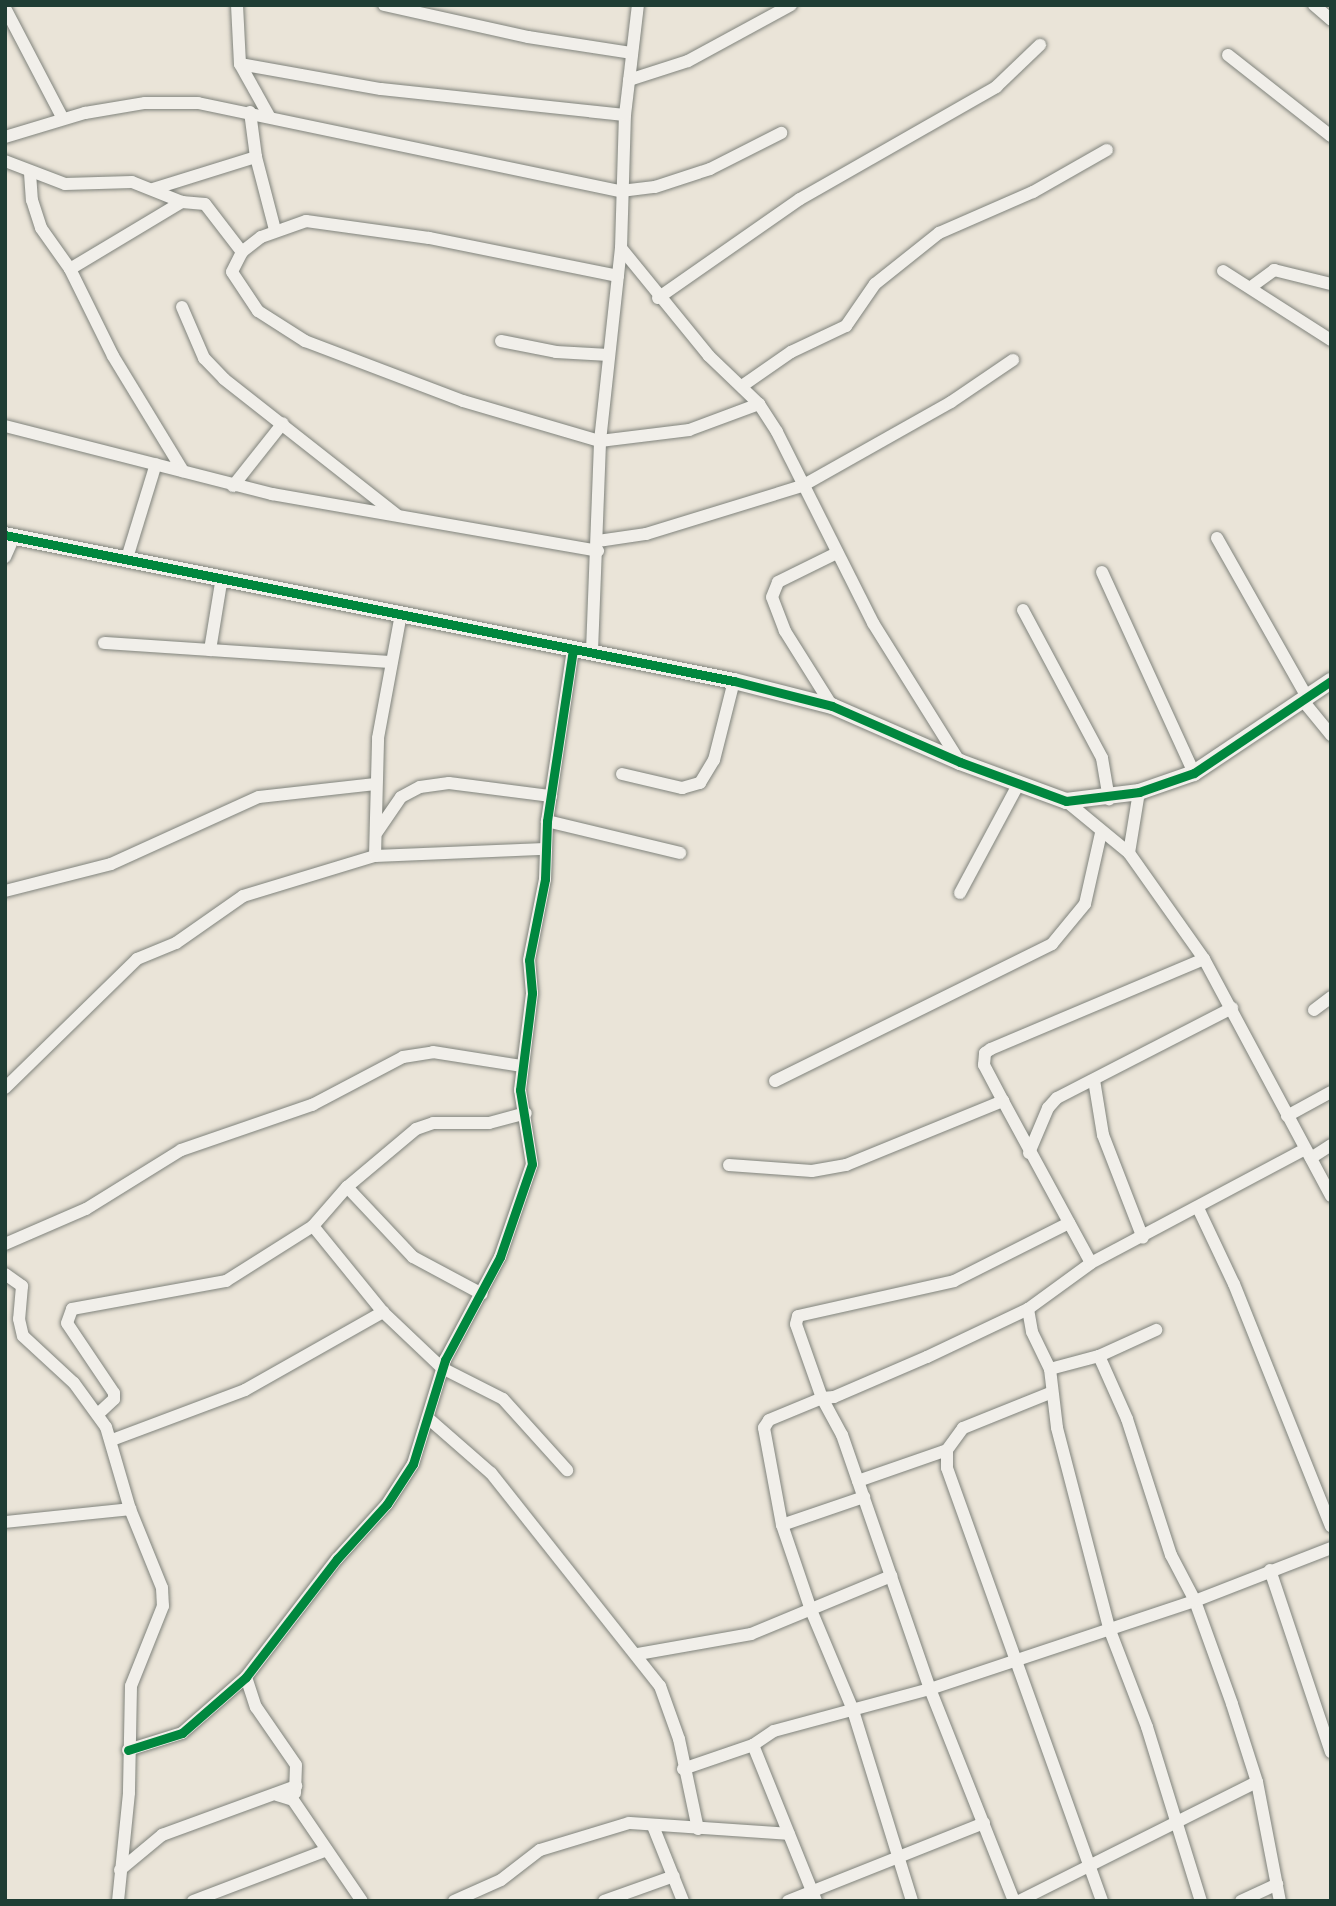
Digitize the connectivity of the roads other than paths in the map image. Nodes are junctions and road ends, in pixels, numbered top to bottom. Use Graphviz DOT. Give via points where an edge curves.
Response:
graph roads {
  1 [pos="237,5"];
  2 [pos="384,5"];
  3 [pos="638,5"];
  4 [pos="791,5"];
  5 [pos="1314,5"];
  6 [pos="5,8"];
  7 [pos="1331,20"];
  8 [pos="1040,45"];
  9 [pos="631,53"];
  10 [pos="1228,55"];
  11 [pos="240,64"];
  12 [pos="629,80"];
  13 [pos="250,112"];
  14 [pos="625,115"];
  15 [pos="269,116"];
  16 [pos="63,118"];
  17 [pos="780,133"];
  18 [pos="1331,136"];
  19 [pos="5,137"];
  20 [pos="1107,150"];
  21 [pos="256,157"];
  22 [pos="5,161"];
  23 [pos="30,173"];
  24 [pos="153,189"];
  25 [pos="621,191"];
  26 [pos="181,202"];
  27 [pos="275,230"];
  28 [pos="621,248"];
  29 [pos="242,252"];
  30 [pos="70,269"];
  31 [pos="1223,271"];
  32 [pos="618,276"];
  33 [pos="1331,284"];
  34 [pos="1251,287"];
  35 [pos="659,298"];
  36 [pos="182,307"];
  37 [pos="1331,340"];
  38 [pos="500,341"];
  39 [pos="610,355"];
  40 [pos="1013,360"];
  41 [pos="742,386"];
  42 [pos="758,404"];
  43 [pos="283,423"];
  44 [pos="5,426"];
  45 [pos="600,441"];
  46 [pos="156,464"];
  47 [pos="184,471"];
  48 [pos="233,486"];
  49 [pos="802,486"];
  50 [pos="400,517"];
  51 [pos="10,536"];
  52 [pos="1217,538"];
  53 [pos="598,546"];
  54 [pos="837,553"];
  55 [pos="5,557"];
  56 [pos="127,558"];
  57 [pos="1101,572"];
  58 [pos="222,578"];
  59 [pos="1023,610"];
  60 [pos="401,614"];
  61 [pos="104,643"];
  62 [pos="573,649"];
  63 [pos="210,650"];
  64 [pos="592,651"];
  65 [pos="391,662"];
  66 [pos="734,681"];
  67 [pos="1331,681"];
  68 [pos="1306,701"];
  69 [pos="832,706"];
  70 [pos="1331,735"];
  71 [pos="960,762"];
  72 [pos="1194,773"];
  73 [pos="622,774"];
  74 [pos="374,784"];
  75 [pos="1018,785"];
  76 [pos="1139,792"];
  77 [pos="551,796"];
  78 [pos="1109,799"];
  79 [pos="1066,801"];
  80 [pos="547,821"];
  81 [pos="376,833"];
  82 [pos="1101,833"];
  83 [pos="545,849"];
  84 [pos="680,853"];
  85 [pos="1129,853"];
  86 [pos="374,856"];
  87 [pos="5,891"];
  88 [pos="960,893"];
  89 [pos="1204,959"];
  90 [pos="1331,997"];
  91 [pos="1232,1008"];
  92 [pos="1314,1010"];
  93 [pos="521,1066"];
  94 [pos="1094,1080"];
  95 [pos="775,1081"];
  96 [pos="5,1088"];
  97 [pos="1331,1092"];
  98 [pos="1003,1101"];
  99 [pos="526,1113"];
  100 [pos="1287,1116"];
  101 [pos="1331,1145"];
  102 [pos="1029,1153"];
  103 [pos="1308,1153"];
  104 [pos="729,1165"];
  105 [pos="347,1187"];
  106 [pos="1331,1196"];
  107 [pos="1198,1208"];
  108 [pos="1069,1223"];
  109 [pos="313,1226"];
  110 [pos="1143,1238"];
  111 [pos="5,1244"];
  112 [pos="1091,1264"];
  113 [pos="5,1275"];
  114 [pos="481,1294"];
  115 [pos="1028,1309"];
  116 [pos="383,1311"];
  117 [pos="1157,1330"];
  118 [pos="1099,1356"];
  119 [pos="442,1368"];
  120 [pos="1050,1369"];
  121 [pos="1050,1393"];
  122 [pos="822,1398"];
  123 [pos="98,1414"];
  124 [pos="429,1419"];
  125 [pos="112,1440"];
  126 [pos="947,1450"];
  127 [pos="567,1470"];
  128 [pos="858,1481"];
  129 [pos="864,1497"];
  130 [pos="130,1509"];
  131 [pos="5,1522"];
  132 [pos="782,1525"];
  133 [pos="1331,1527"];
  134 [pos="1331,1548"];
  135 [pos="1269,1570"];
  136 [pos="891,1576"];
  137 [pos="1195,1601"];
  138 [pos="811,1610"];
  139 [pos="1109,1628"];
  140 [pos="638,1654"];
  141 [pos="1016,1660"];
  142 [pos="246,1677"];
  143 [pos="930,1689"];
  144 [pos="853,1710"];
  145 [pos="752,1745"];
  146 [pos="128,1750"];
  147 [pos="1331,1752"];
  148 [pos="683,1769"];
  149 [pos="1256,1782"];
  150 [pos="296,1786"];
  151 [pos="277,1795"];
  152 [pos="293,1800"];
  153 [pos="1177,1819"];
  154 [pos="984,1823"];
  155 [pos="653,1826"];
  156 [pos="698,1829"];
  157 [pos="789,1834"];
  158 [pos="327,1850"];
  159 [pos="898,1859"];
  160 [pos="1090,1867"];
  161 [pos="120,1870"];
  162 [pos="674,1876"];
  163 [pos="1277,1884"];
  164 [pos="814,1896"];
  165 [pos="118,1901"];
  166 [pos="192,1901"];
  167 [pos="362,1901"];
  168 [pos="454,1901"];
  169 [pos="604,1901"];
  170 [pos="683,1901"];
  171 [pos="788,1901"];
  172 [pos="912,1901"];
  173 [pos="1017,1901"];
  174 [pos="1102,1901"];
  175 [pos="1201,1901"];
  176 [pos="1241,1901"];
  177 [pos="1280,1901"];
  1 -- 11 [label="street"];
  2 -- 9 [label="street" via="528,37"];
  3 -- 9 [label="street"];
  4 -- 12 [label="street" via="688,61"];
  5 -- 7 [label="street"];
  6 -- 16 [label="street"];
  8 -- 35 [label="street" via="996,87 800,199"];
  9 -- 12 [label="street"];
  10 -- 18 [label="street"];
  11 -- 14 [label="street" via="381,89"];
  11 -- 15 [label="street"];
  12 -- 14 [label="street"];
  13 -- 15 [label="street"];
  13 -- 16 [label="street" via="170,101"];
  13 -- 21 [label="street"];
  14 -- 25 [label="street"];
  15 -- 25 [label="street"];
  16 -- 19 [label="street"];
  17 -- 25 [label="street" via="710,169 655,187"];
  20 -- 41 [label="street" via="1033,192 939,233 875,284 846,326 791,352"];
  21 -- 24 [label="street"];
  21 -- 27 [label="street"];
  22 -- 23 [label="street"];
  23 -- 24 [label="street" via="65,184 132,182"];
  23 -- 30 [label="street" via="41,228"];
  24 -- 26 [label="street"];
  25 -- 28 [label="street"];
  26 -- 29 [label="street" via="210,207"];
  26 -- 30 [label="street"];
  27 -- 29 [label="street"];
  27 -- 32 [label="street" via="306,221 335,223"];
  28 -- 32 [label="street"];
  28 -- 35 [label="street"];
  29 -- 45 [label="street" via="232,272 239,289 258,311 305,341 463,401"];
  30 -- 47 [label="street" via="113,356"];
  31 -- 34 [label="street"];
  32 -- 39 [label="street"];
  33 -- 34 [label="street" via="1274,270"];
  34 -- 37 [label="street"];
  35 -- 41 [label="street"];
  36 -- 43 [label="street" via="204,358"];
  38 -- 39 [label="street" via="555,352"];
  39 -- 45 [label="street"];
  40 -- 49 [label="street" via="951,402"];
  41 -- 42 [label="street"];
  42 -- 45 [label="street" via="689,430"];
  42 -- 49 [label="street"];
  43 -- 48 [label="street"];
  43 -- 50 [label="street"];
  44 -- 46 [label="street"];
  45 -- 53 [label="street"];
  46 -- 47 [label="street"];
  46 -- 56 [label="street"];
  47 -- 48 [label="street"];
  48 -- 50 [label="street"];
  49 -- 53 [label="street"];
  49 -- 54 [label="street"];
  50 -- 53 [label="street"];
  51 -- 55 [label="street"];
  51 -- 56 [label="street"];
  52 -- 68 [label="street"];
  53 -- 64 [label="street"];
  54 -- 69 [label="street" via="778,582 772,597 785,631"];
  54 -- 71 [label="street" via="873,624"];
  56 -- 58 [label="street"];
  57 -- 72 [label="street"];
  58 -- 60 [label="street"];
  58 -- 63 [label="street"];
  59 -- 78 [label="street" via="1102,758"];
  60 -- 62 [label="street"];
  60 -- 65 [label="street"];
  61 -- 63 [label="street"];
  62 -- 64 [label="street"];
  62 -- 77 [label="street"];
  63 -- 65 [label="street"];
  64 -- 66 [label="street"];
  65 -- 74 [label="street"];
  66 -- 69 [label="street"];
  66 -- 73 [label="street" via="714,760 700,783 691,789"];
  67 -- 68 [label="street"];
  68 -- 70 [label="street"];
  68 -- 72 [label="street"];
  69 -- 71 [label="street"];
  71 -- 75 [label="street"];
  72 -- 76 [label="street"];
  74 -- 81 [label="street"];
  74 -- 87 [label="street" via="259,797 111,864"];
  75 -- 79 [label="street"];
  75 -- 88 [label="street"];
  76 -- 78 [label="street"];
  76 -- 85 [label="street"];
  77 -- 80 [label="street"];
  77 -- 81 [label="street" via="449,783 420,787 401,797"];
  78 -- 79 [label="street"];
  79 -- 82 [label="street"];
  80 -- 83 [label="street"];
  80 -- 84 [label="street"];
  81 -- 86 [label="street"];
  82 -- 85 [label="street"];
  82 -- 95 [label="street" via="1085,904 1052,944"];
  83 -- 86 [label="street"];
  83 -- 93 [label="street" via="541,904 531,938 532,993"];
  85 -- 89 [label="street"];
  86 -- 96 [label="street" via="243,896 176,943 137,959"];
  89 -- 91 [label="street"];
  89 -- 98 [label="street" via="985,1053 984,1065"];
  90 -- 92 [label="street"];
  91 -- 94 [label="street"];
  91 -- 100 [label="street"];
  93 -- 99 [label="street"];
  93 -- 111 [label="street" via="433,1052 403,1057 312,1105 181,1150 86,1209"];
  94 -- 102 [label="street" via="1048,1108"];
  94 -- 110 [label="street" via="1103,1135"];
  97 -- 100 [label="street"];
  98 -- 102 [label="street"];
  98 -- 104 [label="street" via="846,1165 812,1171"];
  99 -- 105 [label="street" via="489,1123 433,1123 416,1129"];
  99 -- 114 [label="street" via="532,1151 529,1184"];
  100 -- 103 [label="street"];
  101 -- 103 [label="street"];
  102 -- 108 [label="street"];
  103 -- 106 [label="street"];
  103 -- 107 [label="street"];
  105 -- 109 [label="street"];
  105 -- 114 [label="street" via="413,1257"];
  107 -- 110 [label="street"];
  107 -- 133 [label="street" via="1234,1284"];
  108 -- 112 [label="street"];
  108 -- 122 [label="street" via="954,1281 798,1316 796,1324"];
  109 -- 116 [label="street"];
  109 -- 123 [label="street" via="226,1281 72,1309 67,1323 114,1393 114,1399"];
  110 -- 112 [label="street"];
  112 -- 115 [label="street"];
  113 -- 123 [label="street" via="22,1286 19,1319 23,1336 74,1383"];
  114 -- 119 [label="street"];
  115 -- 120 [label="street" via="1032,1332"];
  115 -- 122 [label="street" via="914,1363"];
  116 -- 119 [label="street"];
  116 -- 125 [label="street" via="245,1390"];
  117 -- 118 [label="street"];
  118 -- 120 [label="street"];
  118 -- 137 [label="street" via="1127,1419 1171,1555"];
  119 -- 124 [label="street"];
  119 -- 127 [label="street" via="503,1399"];
  120 -- 121 [label="street"];
  121 -- 126 [label="street" via="963,1428"];
  121 -- 139 [label="street"];
  122 -- 128 [label="street" via="832,1410"];
  122 -- 132 [label="street" via="769,1420 764,1429"];
  123 -- 125 [label="street"];
  124 -- 140 [label="street" via="491,1473"];
  124 -- 142 [label="street" via="403,1482"];
  125 -- 130 [label="street"];
  126 -- 128 [label="street"];
  126 -- 141 [label="street" via="957,1505"];
  128 -- 129 [label="street"];
  129 -- 132 [label="street"];
  129 -- 136 [label="street"];
  130 -- 131 [label="street"];
  130 -- 146 [label="street" via="156,1570 163,1606 134,1673"];
  132 -- 138 [label="street"];
  134 -- 135 [label="street"];
  135 -- 137 [label="street"];
  135 -- 147 [label="street"];
  136 -- 138 [label="street"];
  136 -- 143 [label="street"];
  137 -- 139 [label="street"];
  137 -- 149 [label="street"];
  138 -- 140 [label="street" via="740,1637"];
  138 -- 144 [label="street"];
  139 -- 141 [label="street"];
  139 -- 153 [label="street"];
  140 -- 148 [label="street" via="671,1712"];
  141 -- 143 [label="street"];
  141 -- 160 [label="street"];
  142 -- 146 [label="street" via="182,1732"];
  142 -- 150 [label="street" via="256,1707 296,1765"];
  143 -- 144 [label="street"];
  143 -- 154 [label="street"];
  144 -- 145 [label="street" via="774,1731"];
  144 -- 159 [label="street"];
  145 -- 148 [label="street"];
  145 -- 157 [label="street"];
  146 -- 161 [label="street" via="130,1793"];
  148 -- 156 [label="street"];
  149 -- 153 [label="street"];
  149 -- 163 [label="street"];
  150 -- 151 [label="street"];
  150 -- 152 [label="street"];
  151 -- 152 [label="street"];
  151 -- 161 [label="street" via="256,1798 162,1835"];
  152 -- 158 [label="street"];
  153 -- 160 [label="street"];
  153 -- 175 [label="street"];
  154 -- 159 [label="street"];
  154 -- 173 [label="street"];
  155 -- 156 [label="street"];
  155 -- 162 [label="street"];
  155 -- 168 [label="street" via="629,1823 564,1840 540,1850 489,1887"];
  156 -- 157 [label="street"];
  157 -- 164 [label="street"];
  158 -- 166 [label="street"];
  158 -- 167 [label="street"];
  159 -- 164 [label="street"];
  159 -- 172 [label="street"];
  160 -- 173 [label="street"];
  160 -- 174 [label="street"];
  161 -- 165 [label="street"];
  162 -- 169 [label="street"];
  162 -- 170 [label="street"];
  163 -- 176 [label="street"];
  163 -- 177 [label="street"];
  164 -- 171 [label="street"];
}
